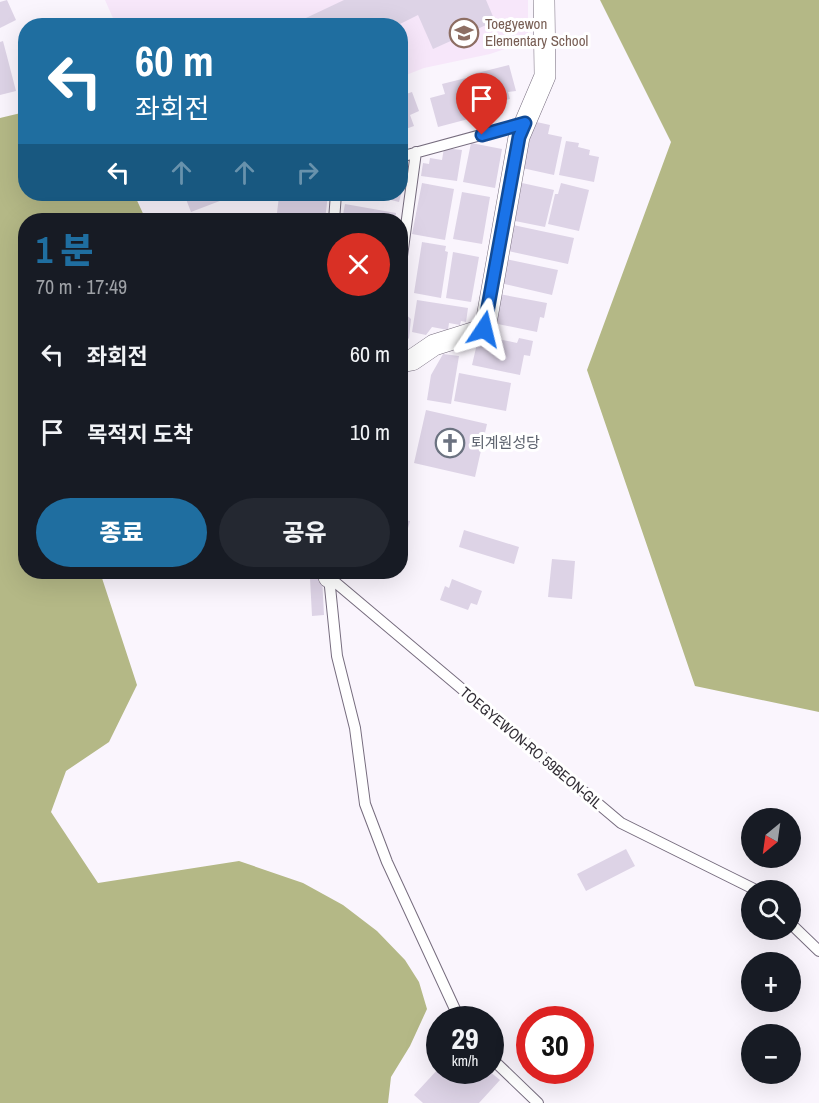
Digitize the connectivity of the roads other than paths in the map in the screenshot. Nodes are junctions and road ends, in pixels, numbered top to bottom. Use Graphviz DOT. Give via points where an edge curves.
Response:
graph roads {
  1 [pos="544,0"];
  2 [pos="525,123"];
  3 [pos="416,152"];
  4 [pos="408,154"];
  5 [pos="408,213"];
  6 [pos="408,361"];
  7 [pos="329,579"];
  8 [pos="335,579"];
  9 [pos="741,883"];
  10 [pos="801,934"];
  11 [pos="819,951"];
  12 [pos="454,1006"];
  13 [pos="504,1070"];
  14 [pos="538,1103"];
  1 -- 2 [label="street" via="545,76"];
  2 -- 3 [label="lane"];
  2 -- 6 [label="street" via="519,137 484,329 434,345"];
  3 -- 4 [label="lane"];
  3 -- 5 [label="lane"];
  7 -- 12 [label="lane" via="337,656 355,728 365,804 387,862"];
  8 -- 9 [label="lane, TOEGYEWON-RO 59BEON-GIL" via="621,823"];
  10 -- 11 [label="lane"];
  13 -- 14 [label="lane"];
}
